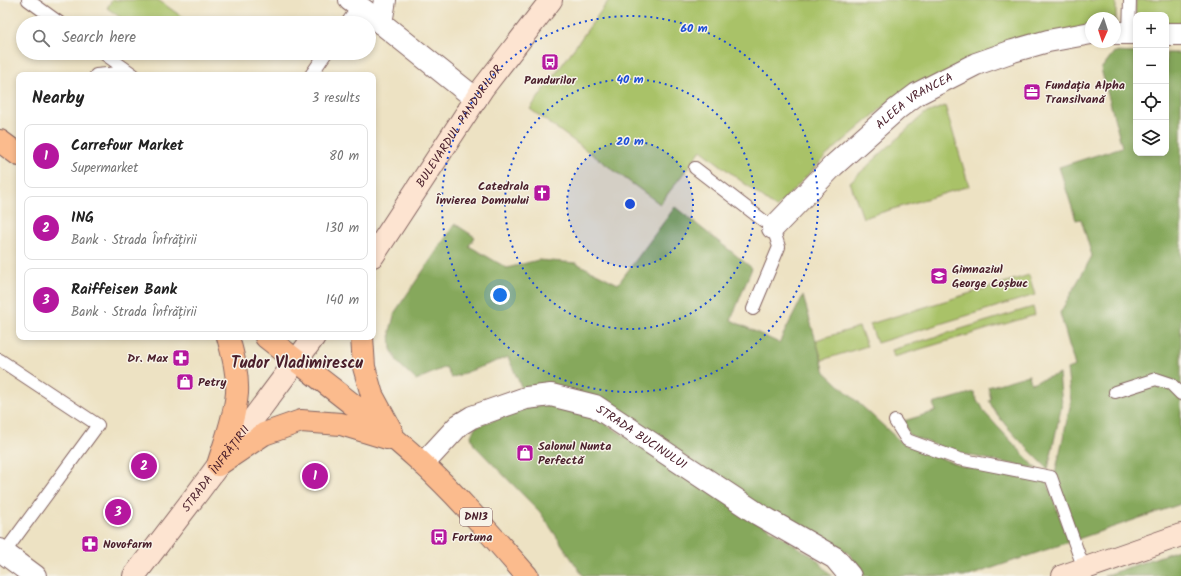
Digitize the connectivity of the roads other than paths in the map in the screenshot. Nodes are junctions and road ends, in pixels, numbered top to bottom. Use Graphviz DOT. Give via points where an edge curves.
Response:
graph roads {
  1 [pos="28,0"];
  2 [pos="385,0"];
  3 [pos="551,0"];
  4 [pos="1130,0"];
  5 [pos="352,10"];
  6 [pos="50,16"];
  7 [pos="365,16"];
  8 [pos="376,21"];
  9 [pos="381,23"];
  10 [pos="1127,33"];
  11 [pos="1085,34"];
  12 [pos="1169,34"];
  13 [pos="1181,34"];
  14 [pos="113,60"];
  15 [pos="321,60"];
  16 [pos="129,72"];
  17 [pos="313,72"];
  18 [pos="476,99"];
  19 [pos="0,141"];
  20 [pos="16,153"];
  21 [pos="695,168"];
  22 [pos="773,228"];
  23 [pos="376,251"];
  24 [pos="752,310"];
  25 [pos="229,340"];
  26 [pos="270,340"];
  27 [pos="312,340"];
  28 [pos="362,340"];
  29 [pos="0,360"];
  30 [pos="297,361"];
  31 [pos="1115,392"];
  32 [pos="1181,394"];
  33 [pos="895,421"];
  34 [pos="398,441"];
  35 [pos="423,464"];
  36 [pos="218,465"];
  37 [pos="1181,535"];
  38 [pos="2,552"];
  39 [pos="1084,569"];
  40 [pos="35,576"];
  41 [pos="134,576"];
  42 [pos="527,576"];
  43 [pos="850,576"];
  44 [pos="1063,576"];
  1 -- 6 [label="lane"];
  2 -- 9 [label="street"];
  3 -- 18 [label="street, BULEVARDUL PANDURILOR"];
  4 -- 10 [label="lane"];
  5 -- 7 [label="street"];
  8 -- 9 [label="street"];
  9 -- 18 [label="street"];
  11 -- 22 [label="street, ALEEA VRANCEA" via="1048,41 976,64 917,94 833,166"];
  12 -- 13 [label="street"];
  14 -- 16 [label="lane"];
  15 -- 17 [label="lane"];
  18 -- 23 [label="street, BULEVARDUL PANDURILOR"];
  19 -- 20 [label="main road"];
  21 -- 22 [label="lane"];
  22 -- 24 [label="lane" via="779,247"];
  25 -- 36 [label="main road" via="235,362 237,392"];
  26 -- 30 [label="main road, DN13"];
  27 -- 30 [label="street"];
  28 -- 34 [label="main road" via="364,367 372,395"];
  29 -- 38 [label="lane" via="98,425"];
  30 -- 34 [label="main road, DN13"];
  30 -- 36 [label="street, STRADA ÎNFRĂȚIRII"];
  31 -- 32 [label="lane" via="1156,379 1171,384"];
  33 -- 39 [label="lane" via="907,440 960,459 1050,477"];
  34 -- 35 [label="main road, DN13"];
  34 -- 36 [label="main road" via="341,424 301,421 264,434"];
  35 -- 42 [label="main road, DN13" via="471,510"];
  35 -- 43 [label="street, STRADA BUCINULUI" via="459,425 472,417 526,398 551,395 594,406 758,514 835,558"];
  36 -- 41 [label="street, STRADA ÎNFRĂȚIRII"];
  37 -- 39 [label="street"];
  38 -- 40 [label="street"];
  39 -- 44 [label="street"];
}
